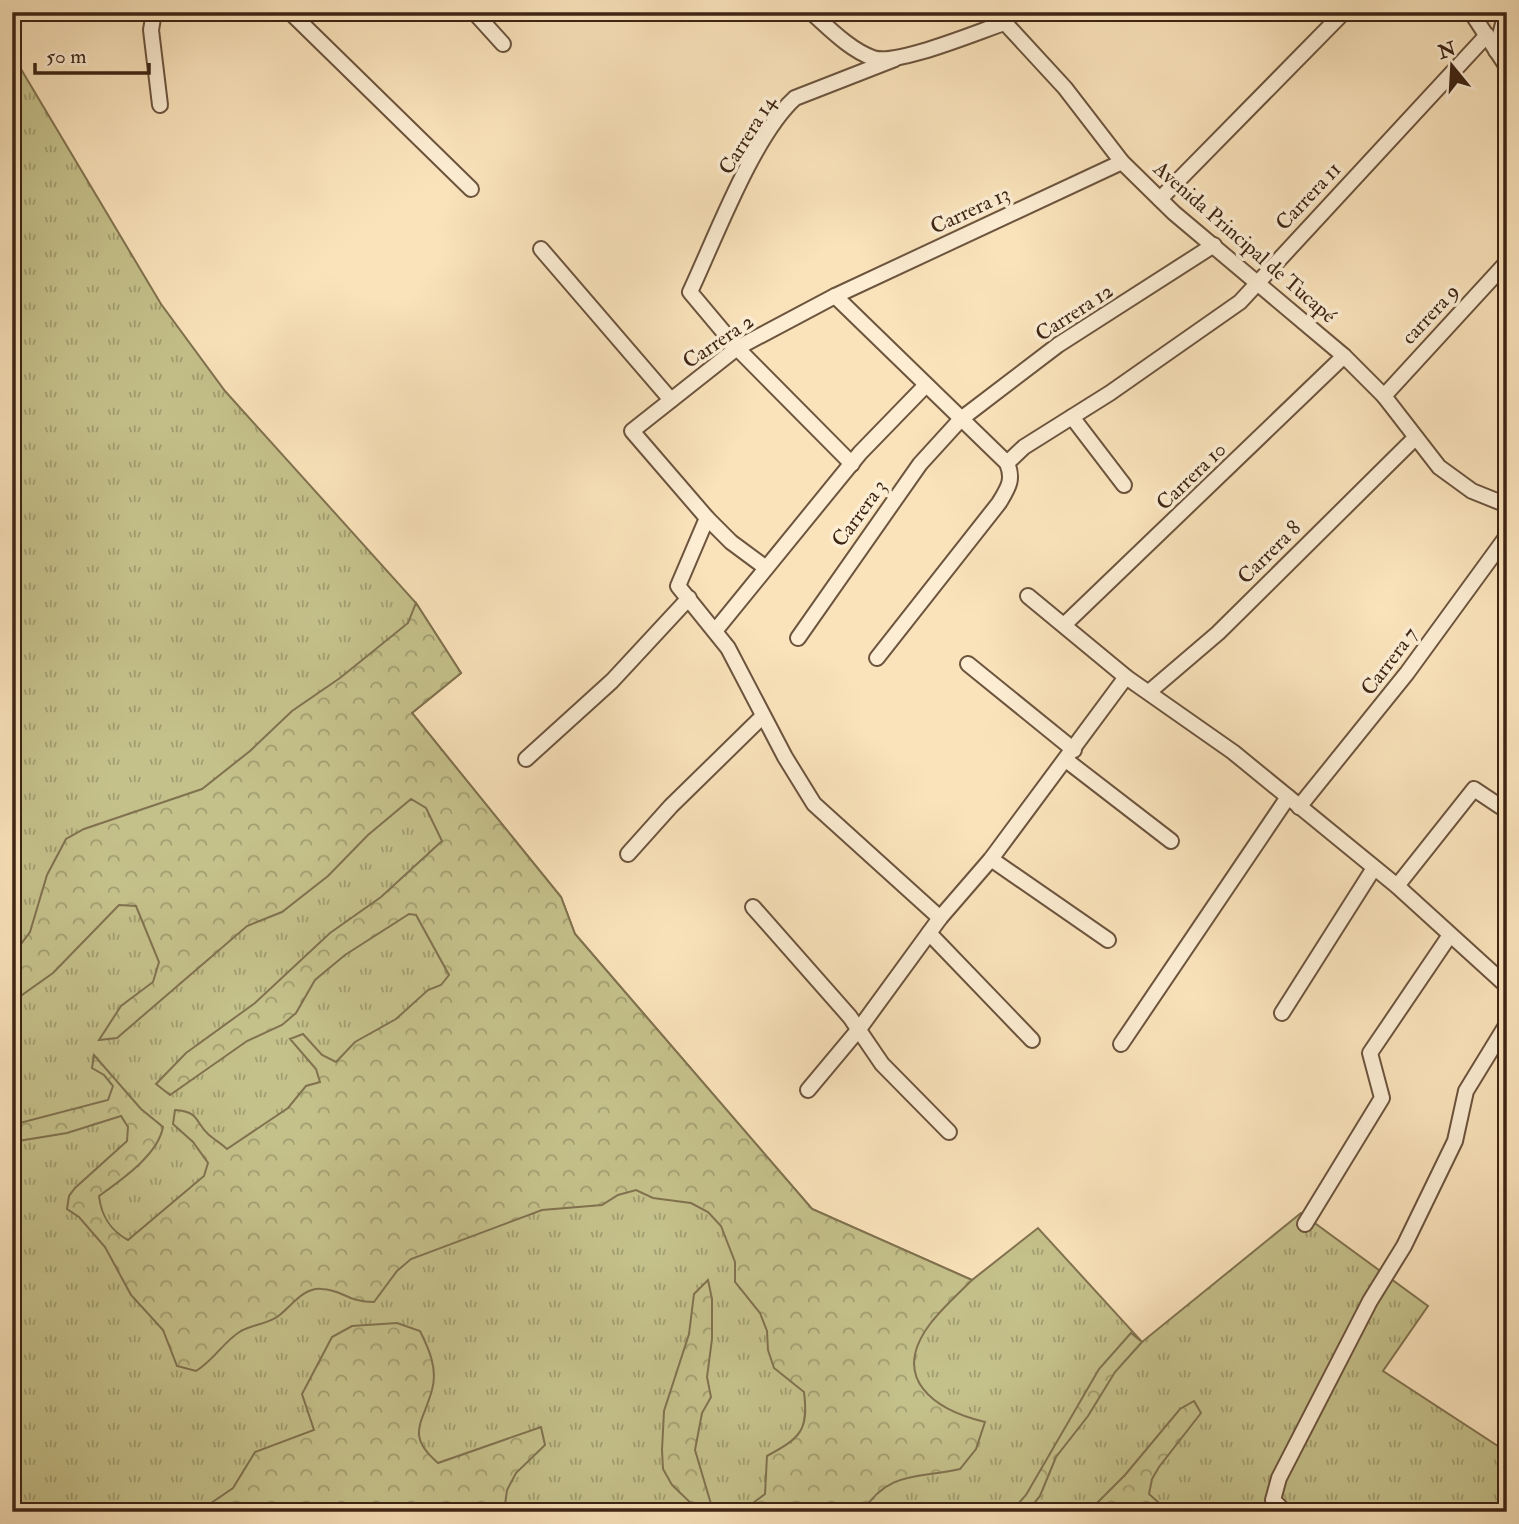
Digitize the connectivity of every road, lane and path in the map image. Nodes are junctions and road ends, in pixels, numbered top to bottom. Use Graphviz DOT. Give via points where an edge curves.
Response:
graph roads {
  1 [pos="154,12"];
  2 [pos="290,12"];
  3 [pos="474,12"];
  4 [pos="811,12"];
  5 [pos="1471,12"];
  6 [pos="1506,12"];
  7 [pos="1004,16"];
  8 [pos="1340,16"];
  9 [pos="1487,35"];
  10 [pos="503,44"];
  11 [pos="1496,51"];
  12 [pos="895,59"];
  13 [pos="1507,67"];
  14 [pos="160,104"];
  15 [pos="1122,162"];
  16 [pos="471,190"];
  17 [pos="1160,199"];
  18 [pos="1214,246"];
  19 [pos="541,249"];
  20 [pos="1507,262"];
  21 [pos="1255,282"];
  22 [pos="835,296"];
  23 [pos="737,348"];
  24 [pos="1344,356"];
  25 [pos="926,385"];
  26 [pos="1384,396"];
  27 [pos="671,400"];
  28 [pos="1072,417"];
  29 [pos="961,419"];
  30 [pos="1415,438"];
  31 [pos="1007,463"];
  32 [pos="852,464"];
  33 [pos="1124,485"];
  34 [pos="1507,505"];
  35 [pos="707,518"];
  36 [pos="1507,536"];
  37 [pos="766,568"];
  38 [pos="1028,596"];
  39 [pos="690,598"];
  40 [pos="1065,624"];
  41 [pos="715,631"];
  42 [pos="798,638"];
  43 [pos="877,657"];
  44 [pos="968,664"];
  45 [pos="1126,677"];
  46 [pos="1149,692"];
  47 [pos="764,716"];
  48 [pos="1070,755"];
  49 [pos="526,759"];
  50 [pos="1294,802"];
  51 [pos="1507,811"];
  52 [pos="1171,841"];
  53 [pos="628,854"];
  54 [pos="991,859"];
  55 [pos="1374,868"];
  56 [pos="1397,886"];
  57 [pos="753,906"];
  58 [pos="940,918"];
  59 [pos="929,933"];
  60 [pos="1450,935"];
  61 [pos="1108,940"];
  62 [pos="1507,986"];
  63 [pos="1282,1013"];
  64 [pos="1507,1024"];
  65 [pos="859,1029"];
  66 [pos="1032,1040"];
  67 [pos="1121,1044"];
  68 [pos="808,1090"];
  69 [pos="949,1132"];
  70 [pos="1305,1224"];
  71 [pos="1285,1512"];
  1 -- 14 [label="street" via="151,30"];
  2 -- 16 [label="street"];
  3 -- 10 [label="street"];
  4 -- 12 [label="street" via="874,58"];
  5 -- 9 [label="street"];
  6 -- 11 [label="street"];
  7 -- 12 [label="street, Avenida Principal de Tucapé"];
  7 -- 15 [label="street, Avenida Principal de Tucapé"];
  8 -- 17 [label="street"];
  9 -- 11 [label="street"];
  9 -- 21 [label="street, Carrera 11"];
  11 -- 13 [label="street"];
  12 -- 23 [label="street, Carrera 14" via="795,98 782,110 738,187 690,292"];
  15 -- 17 [label="street, Avenida Principal de Tucapé"];
  15 -- 22 [label="street, Carrera 13"];
  17 -- 18 [label="street, Avenida Principal de Tucapé"];
  18 -- 21 [label="street, Avenida Principal de Tucapé"];
  18 -- 29 [label="street, Carrera 12" via="1058,345"];
  19 -- 27 [label="street"];
  20 -- 26 [label="street, carrera 9"];
  21 -- 24 [label="street, Avenida Principal de Tucapé"];
  21 -- 28 [label="street, Carrera 11" via="1240,302"];
  22 -- 23 [label="street, Carrera 2"];
  22 -- 25 [label="street"];
  23 -- 27 [label="street, Carrera 2"];
  23 -- 32 [label="street"];
  24 -- 26 [label="street, Avenida Principal de Tucapé"];
  24 -- 40 [label="street, Carrera 10"];
  25 -- 29 [label="street"];
  25 -- 32 [label="street"];
  26 -- 30 [label="street, Avenida Principal de Tucapé"];
  27 -- 35 [label="street, Carrera 2" via="632,431"];
  28 -- 31 [label="street, Carrera 11"];
  28 -- 33 [label="street"];
  29 -- 31 [label="street"];
  29 -- 42 [label="street, Carrera 3" via="920,464"];
  30 -- 34 [label="street, Avenida Principal de Tucapé" via="1439,467 1472,491"];
  30 -- 46 [label="street, Carrera 8" via="1217,633"];
  31 -- 43 [label="street" via="1011,483 999,503"];
  32 -- 37 [label="street"];
  35 -- 37 [label="street"];
  35 -- 39 [label="street" via="678,586"];
  36 -- 50 [label="street, Carrera 7" via="1407,673"];
  37 -- 41 [label="street"];
  38 -- 40 [label="street"];
  39 -- 41 [label="street"];
  39 -- 49 [label="street" via="612,681"];
  40 -- 45 [label="street"];
  41 -- 47 [label="street"];
  44 -- 48 [label="street"];
  45 -- 46 [label="street"];
  45 -- 48 [label="street"];
  46 -- 50 [label="street"];
  47 -- 53 [label="street"];
  47 -- 58 [label="street" via="814,804"];
  48 -- 52 [label="street"];
  48 -- 54 [label="street"];
  50 -- 55 [label="street"];
  50 -- 67 [label="street, Carrera 7"];
  51 -- 56 [label="street" via="1474,789"];
  54 -- 58 [label="street"];
  54 -- 61 [label="street"];
  55 -- 56 [label="street"];
  55 -- 63 [label="street"];
  56 -- 60 [label="street"];
  57 -- 65 [label="street"];
  58 -- 59 [label="street"];
  59 -- 65 [label="street"];
  59 -- 66 [label="street"];
  60 -- 62 [label="street"];
  60 -- 70 [label="street" via="1370,1053 1382,1098"];
  64 -- 71 [label="street" via="1466,1091 1455,1141 1404,1246 1370,1301 1279,1478 1273,1500"];
  65 -- 68 [label="street"];
  65 -- 69 [label="street" via="882,1064"];
}
